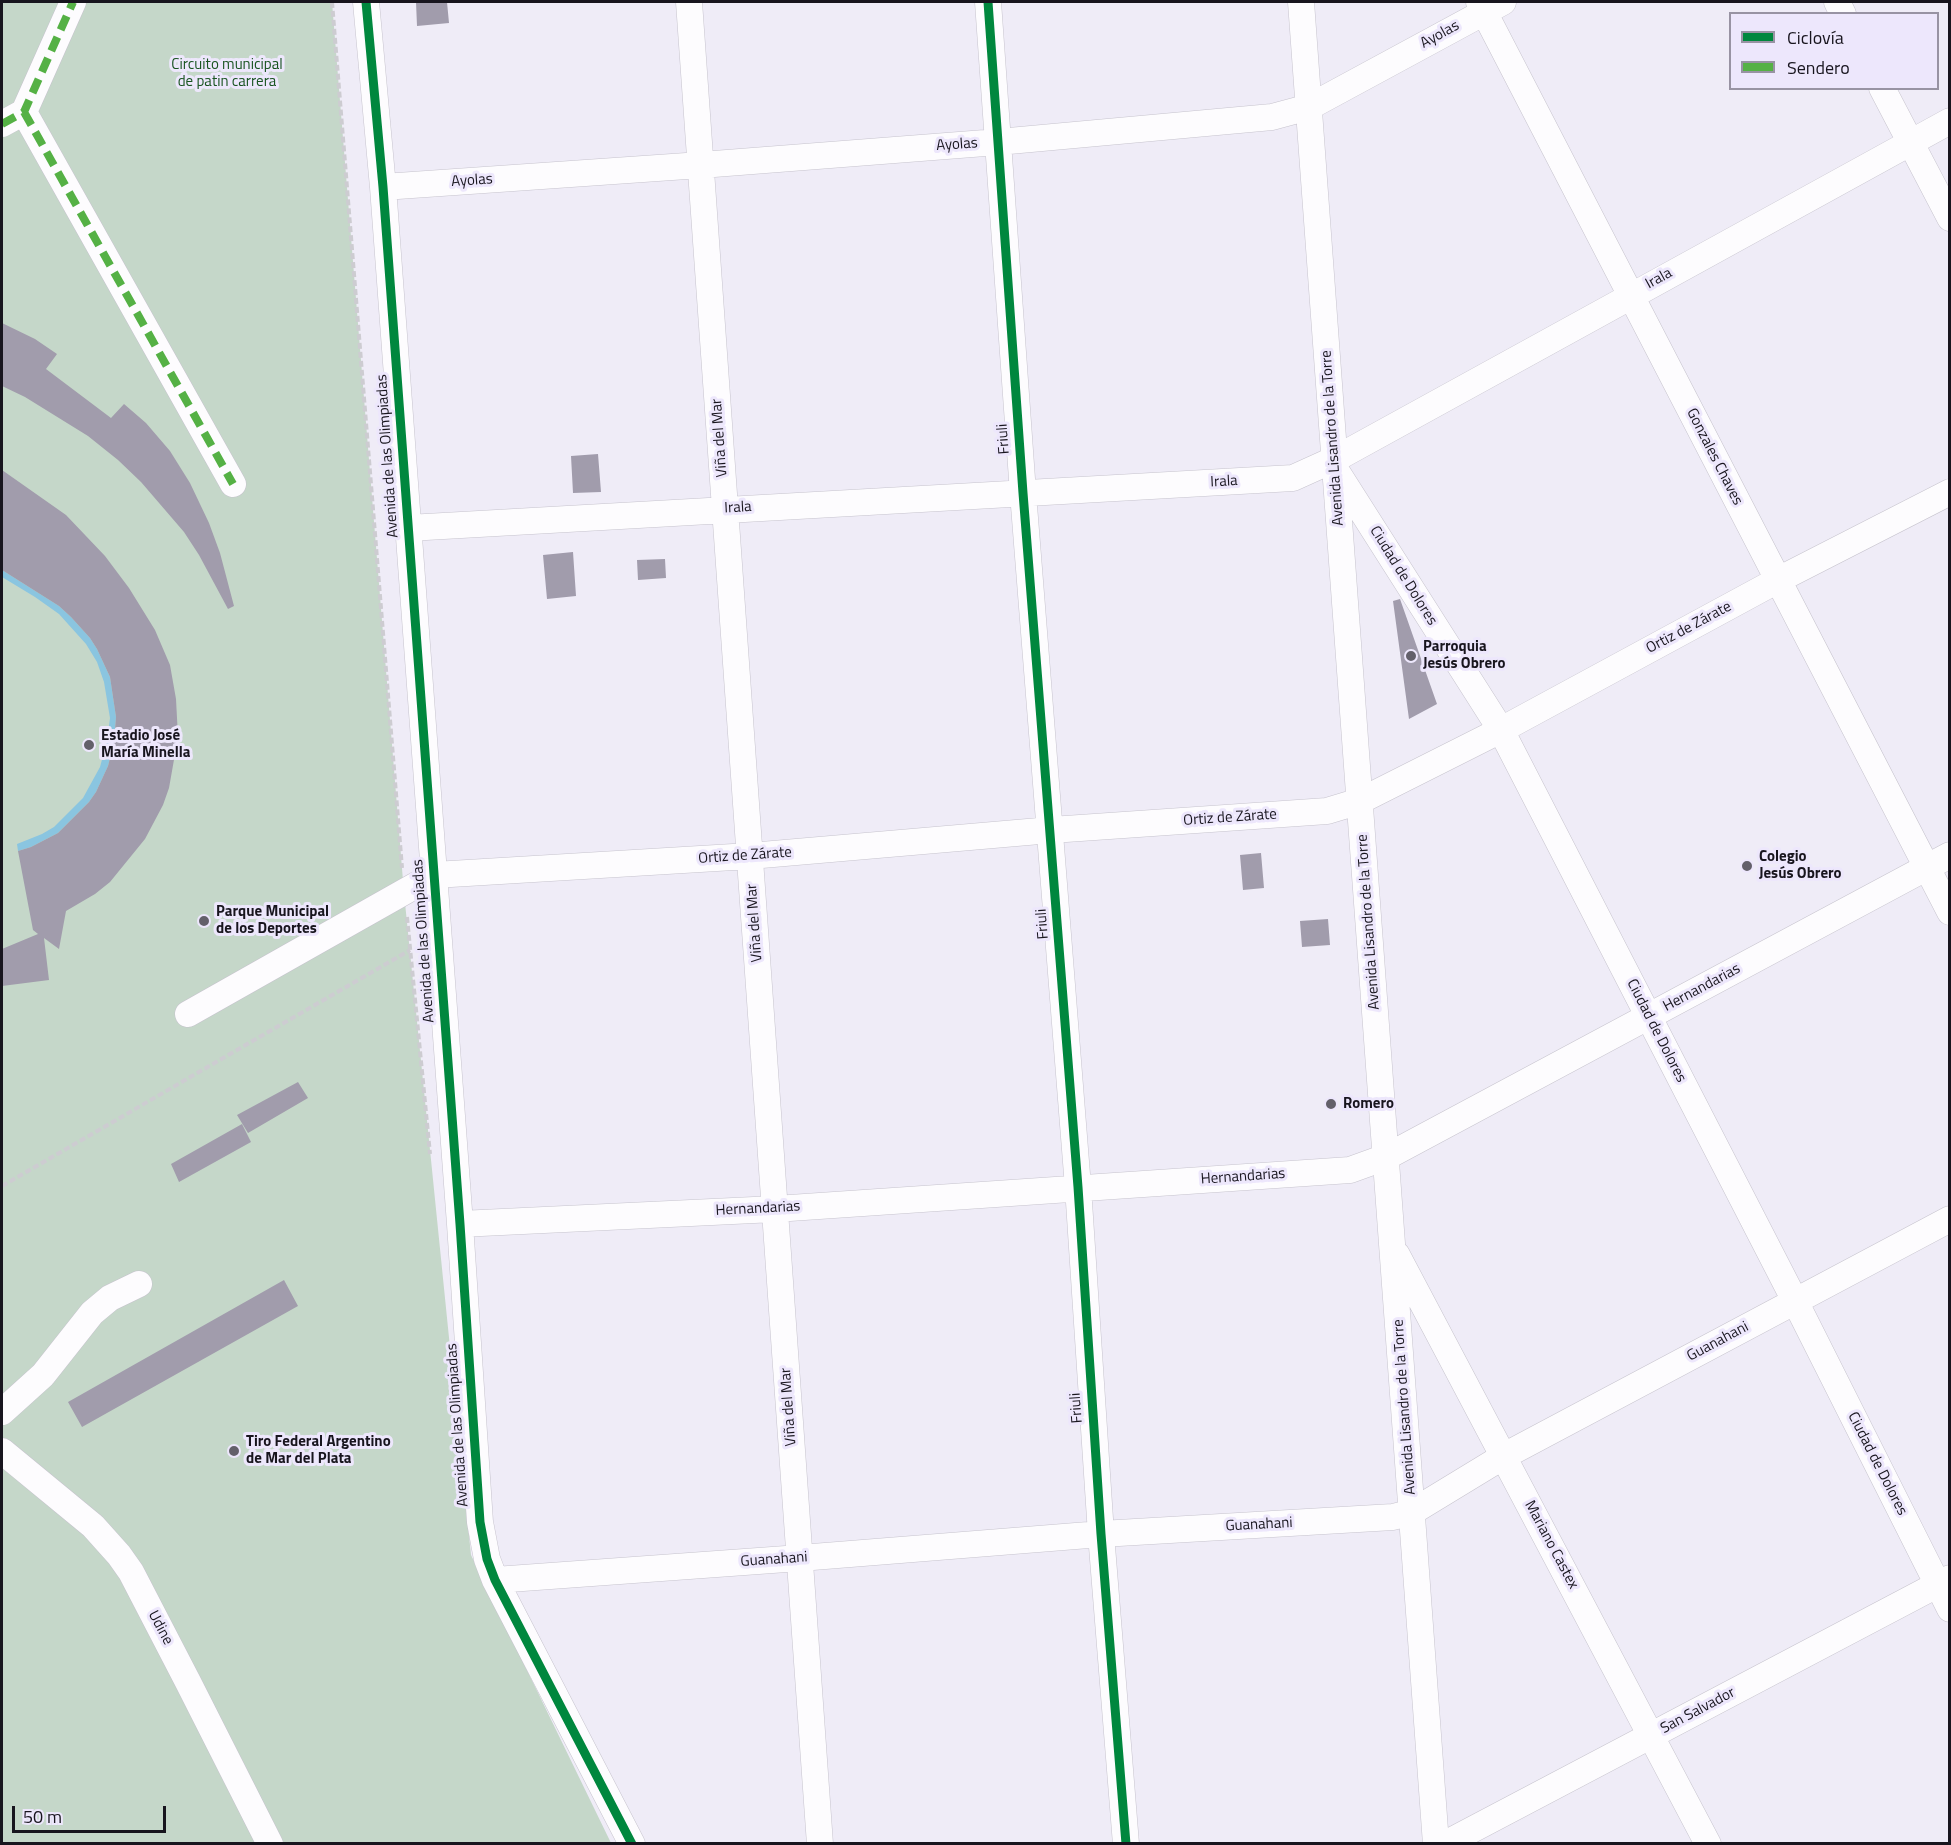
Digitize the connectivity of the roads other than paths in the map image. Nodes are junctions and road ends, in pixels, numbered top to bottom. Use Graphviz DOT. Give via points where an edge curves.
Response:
graph roads {
  1 [pos="73,2"];
  2 [pos="366,2"];
  3 [pos="689,2"];
  4 [pos="988,2"];
  5 [pos="1301,2"];
  6 [pos="1489,5"];
  7 [pos="1883,90"];
  8 [pos="1309,107"];
  9 [pos="24,112"];
  10 [pos="1950,121"];
  11 [pos="2,124"];
  12 [pos="998,142"];
  13 [pos="1910,143"];
  14 [pos="701,165"];
  15 [pos="382,187"];
  16 [pos="1950,218"];
  17 [pos="1631,295"];
  18 [pos="1335,464"];
  19 [pos="233,484"];
  20 [pos="1950,492"];
  21 [pos="1023,493"];
  22 [pos="725,509"];
  23 [pos="408,528"];
  24 [pos="1778,580"];
  25 [pos="1501,730"];
  26 [pos="1360,801"];
  27 [pos="1051,830"];
  28 [pos="1950,855"];
  29 [pos="750,856"];
  30 [pos="1926,867"];
  31 [pos="434,875"];
  32 [pos="1950,912"];
  33 [pos="188,1014"];
  34 [pos="1649,1017"];
  35 [pos="1386,1157"];
  36 [pos="1078,1187"];
  37 [pos="775,1209"];
  38 [pos="1950,1219"];
  39 [pos="460,1224"];
  40 [pos="1392,1247"];
  41 [pos="139,1284"];
  42 [pos="1795,1301"];
  43 [pos="2,1412"];
  44 [pos="2,1450"];
  45 [pos="1504,1456"];
  46 [pos="1412,1512"];
  47 [pos="1101,1534"];
  48 [pos="800,1558"];
  49 [pos="495,1580"];
  50 [pos="1943,1581"];
  51 [pos="1950,1609"];
  52 [pos="1652,1736"];
  53 [pos="270,1844"];
  54 [pos="632,1844"];
  55 [pos="820,1844"];
  56 [pos="1126,1844"];
  57 [pos="1436,1844"];
  58 [pos="1445,1844"];
  59 [pos="1708,1844"];
  1 -- 9 [label="street"];
  2 -- 15 [label="street, Avenida de las Olimpiadas"];
  3 -- 14 [label="street, Viña del Mar"];
  4 -- 12 [label="street, Friuli"];
  5 -- 8 [label="street, Avenida Lisandro de la Torre"];
  6 -- 8 [label="street, Ayolas"];
  6 -- 17 [label="street, Gonzales Chaves"];
  7 -- 13 [label="street"];
  8 -- 12 [label="street, Ayolas" via="1272,117"];
  8 -- 18 [label="street, Avenida Lisandro de la Torre"];
  9 -- 11 [label="street"];
  9 -- 19 [label="street"];
  10 -- 13 [label="street, Irala"];
  12 -- 14 [label="street, Ayolas"];
  12 -- 21 [label="street, Friuli"];
  13 -- 16 [label="street"];
  13 -- 17 [label="street, Irala"];
  14 -- 15 [label="street, Ayolas"];
  14 -- 22 [label="street, Viña del Mar"];
  15 -- 23 [label="street, Avenida de las Olimpiadas"];
  17 -- 18 [label="street, Irala"];
  17 -- 24 [label="street, Gonzales Chaves"];
  18 -- 21 [label="street, Irala" via="1293,478"];
  18 -- 25 [label="street, Ciudad de Dolores"];
  18 -- 26 [label="street, Avenida Lisandro de la Torre"];
  20 -- 24 [label="street, Ortiz de Zárate"];
  21 -- 22 [label="street, Irala"];
  21 -- 27 [label="street, Friuli"];
  22 -- 23 [label="street, Irala"];
  22 -- 29 [label="street, Viña del Mar"];
  23 -- 31 [label="street, Avenida de las Olimpiadas"];
  24 -- 25 [label="street, Ortiz de Zárate"];
  24 -- 30 [label="street, Gonzales Chaves"];
  25 -- 26 [label="street, Ortiz de Zárate"];
  25 -- 34 [label="street, Ciudad de Dolores"];
  26 -- 27 [label="street, Ortiz de Zárate" via="1327,811"];
  26 -- 35 [label="street, Avenida Lisandro de la Torre"];
  27 -- 29 [label="street, Ortiz de Zárate"];
  27 -- 36 [label="street, Friuli"];
  28 -- 30 [label="street, Hernandarias"];
  29 -- 31 [label="street, Ortiz de Zárate"];
  29 -- 37 [label="street, Viña del Mar"];
  30 -- 32 [label="street, Gonzales Chaves"];
  30 -- 34 [label="street, Hernandarias"];
  31 -- 33 [label="street"];
  31 -- 39 [label="street, Avenida de las Olimpiadas"];
  34 -- 35 [label="street, Hernandarias"];
  34 -- 42 [label="street, Ciudad de Dolores"];
  35 -- 36 [label="street, Hernandarias" via="1350,1170"];
  35 -- 40 [label="street, Avenida Lisandro de la Torre"];
  36 -- 37 [label="street, Hernandarias"];
  36 -- 47 [label="street, Friuli"];
  37 -- 39 [label="street, Hernandarias"];
  37 -- 48 [label="street, Viña del Mar"];
  38 -- 42 [label="street, Guanahani"];
  39 -- 49 [label="street, Avenida de las Olimpiadas" via="480,1522"];
  40 -- 45 [label="street, Mariano Castex"];
  40 -- 46 [label="street, Avenida Lisandro de la Torre"];
  41 -- 43 [label="street" via="110,1298 92,1313 43,1375"];
  42 -- 45 [label="street, Guanahani"];
  42 -- 50 [label="street, Ciudad de Dolores"];
  44 -- 53 [label="street, Udine" via="93,1526 120,1555"];
  45 -- 46 [label="street, Guanahani"];
  45 -- 52 [label="street, Mariano Castex"];
  46 -- 47 [label="street, Guanahani" via="1393,1517"];
  46 -- 57 [label="street, Avenida Lisandro de la Torre"];
  47 -- 48 [label="street, Guanahani"];
  47 -- 56 [label="street, Friuli"];
  48 -- 49 [label="street, Guanahani"];
  48 -- 55 [label="street, Viña del Mar"];
  49 -- 54 [label="street, Avenida de las Olimpiadas"];
  50 -- 51 [label="street, Ciudad de Dolores"];
  50 -- 52 [label="street, San Salvador"];
  52 -- 58 [label="street, San Salvador"];
  52 -- 59 [label="street, Mariano Castex"];
}
